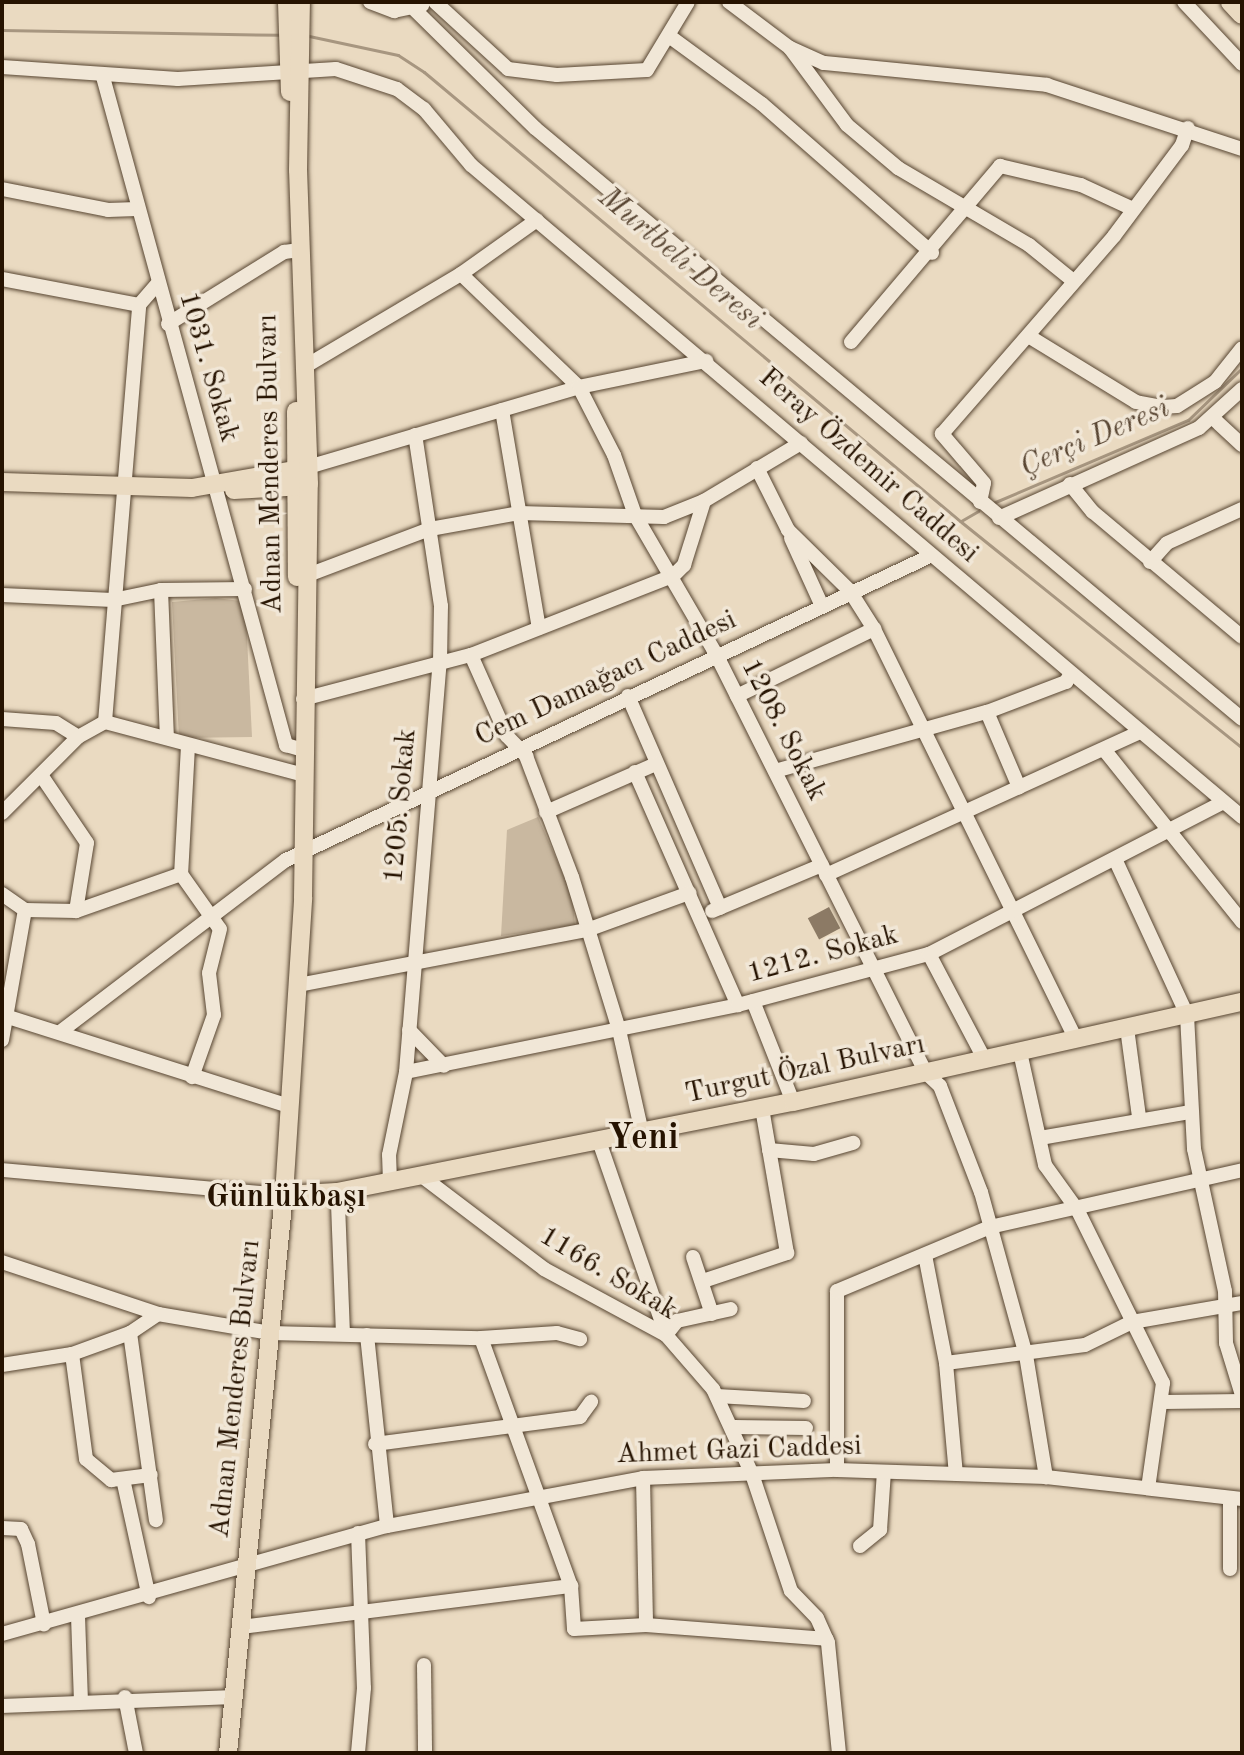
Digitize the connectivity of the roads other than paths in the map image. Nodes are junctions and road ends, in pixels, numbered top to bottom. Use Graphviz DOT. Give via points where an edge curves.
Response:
graph roads {
  1 [pos="287,2"];
  2 [pos="301,2"];
  3 [pos="370,2"];
  4 [pos="432,2"];
  5 [pos="688,2"];
  6 [pos="729,2"];
  7 [pos="1184,2"];
  8 [pos="1231,2"];
  9 [pos="414,9"];
  10 [pos="1242,14"];
  11 [pos="669,36"];
  12 [pos="790,48"];
  13 [pos="1242,64"];
  14 [pos="294,65"];
  15 [pos="2,67"];
  16 [pos="103,77"];
  17 [pos="1188,128"];
  18 [pos="1242,149"];
  19 [pos="2,189"];
  20 [pos="137,209"];
  21 [pos="1133,209"];
  22 [pos="964,211"];
  23 [pos="537,220"];
  24 [pos="300,250"];
  25 [pos="932,253"];
  26 [pos="461,274"];
  27 [pos="2,279"];
  28 [pos="1072,280"];
  29 [pos="301,281"];
  30 [pos="157,284"];
  31 [pos="139,305"];
  32 [pos="168,324"];
  33 [pos="1030,337"];
  34 [pos="851,342"];
  35 [pos="1242,348"];
  36 [pos="706,361"];
  37 [pos="306,366"];
  38 [pos="579,387"];
  39 [pos="1242,389"];
  40 [pos="502,410"];
  41 [pos="1214,419"];
  42 [pos="415,435"];
  43 [pos="801,443"];
  44 [pos="1242,445"];
  45 [pos="757,468"];
  46 [pos="302,478"];
  47 [pos="2,482"];
  48 [pos="1070,484"];
  49 [pos="215,487"];
  50 [pos="119,490"];
  51 [pos="704,501"];
  52 [pos="980,502"];
  53 [pos="1242,509"];
  54 [pos="519,513"];
  55 [pos="635,515"];
  56 [pos="999,518"];
  57 [pos="430,529"];
  58 [pos="788,530"];
  59 [pos="930,556"];
  60 [pos="1150,562"];
  61 [pos="308,575"];
  62 [pos="673,576"];
  63 [pos="245,589"];
  64 [pos="161,590"];
  65 [pos="850,591"];
  66 [pos="2,595"];
  67 [pos="113,600"];
  68 [pos="822,606"];
  69 [pos="539,628"];
  70 [pos="874,629"];
  71 [pos="1242,637"];
  72 [pos="303,647"];
  73 [pos="471,655"];
  74 [pos="717,656"];
  75 [pos="440,662"];
  76 [pos="1071,673"];
  77 [pos="628,696"];
  78 [pos="737,696"];
  79 [pos="303,699"];
  80 [pos="987,712"];
  81 [pos="2,719"];
  82 [pos="1242,719"];
  83 [pos="105,722"];
  84 [pos="924,729"];
  85 [pos="1138,733"];
  86 [pos="78,737"];
  87 [pos="167,738"];
  88 [pos="188,746"];
  89 [pos="519,747"];
  90 [pos="304,750"];
  91 [pos="1106,752"];
  92 [pos="656,764"];
  93 [pos="775,771"];
  94 [pos="635,772"];
  95 [pos="41,775"];
  96 [pos="304,775"];
  97 [pos="1019,787"];
  98 [pos="429,790"];
  99 [pos="1223,802"];
  100 [pos="546,812"];
  101 [pos="2,813"];
  102 [pos="968,813"];
  103 [pos="1242,817"];
  104 [pos="1168,830"];
  105 [pos="305,851"];
  106 [pos="1115,859"];
  107 [pos="824,870"];
  108 [pos="181,874"];
  109 [pos="689,893"];
  110 [pos="2,894"];
  111 [pos="720,908"];
  112 [pos="1015,909"];
  113 [pos="25,910"];
  114 [pos="76,911"];
  115 [pos="209,915"];
  116 [pos="700,916"];
  117 [pos="1242,922"];
  118 [pos="587,930"];
  119 [pos="929,954"];
  120 [pos="414,963"];
  121 [pos="876,968"];
  122 [pos="298,985"];
  123 [pos="753,1001"];
  124 [pos="1242,1002"];
  125 [pos="738,1005"];
  126 [pos="1187,1015"];
  127 [pos="3,1016"];
  128 [pos="1127,1028"];
  129 [pos="409,1030"];
  130 [pos="619,1030"];
  131 [pos="60,1032"];
  132 [pos="1076,1039"];
  133 [pos="2,1040"];
  134 [pos="1020,1052"];
  135 [pos="985,1060"];
  136 [pos="444,1066"];
  137 [pos="406,1072"];
  138 [pos="926,1073"];
  139 [pos="192,1077"];
  140 [pos="793,1102"];
  141 [pos="289,1106"];
  142 [pos="762,1108"];
  143 [pos="1191,1112"];
  144 [pos="1139,1117"];
  145 [pos="642,1133"];
  146 [pos="1040,1138"];
  147 [pos="599,1141"];
  148 [pos="853,1143"];
  149 [pos="769,1150"];
  150 [pos="2,1170"];
  151 [pos="1242,1170"];
  152 [pos="423,1177"];
  153 [pos="390,1182"];
  154 [pos="1202,1184"];
  155 [pos="284,1195"];
  156 [pos="338,1204"];
  157 [pos="1078,1211"];
  158 [pos="990,1227"];
  159 [pos="925,1255"];
  160 [pos="693,1257"];
  161 [pos="2,1262"];
  162 [pos="703,1281"];
  163 [pos="1242,1303"];
  164 [pos="1225,1307"];
  165 [pos="731,1309"];
  166 [pos="158,1314"];
  167 [pos="712,1314"];
  168 [pos="1132,1322"];
  169 [pos="343,1332"];
  170 [pos="130,1333"];
  171 [pos="270,1333"];
  172 [pos="367,1335"];
  173 [pos="666,1335"];
  174 [pos="481,1338"];
  175 [pos="580,1339"];
  176 [pos="72,1354"];
  177 [pos="1026,1355"];
  178 [pos="946,1363"];
  179 [pos="2,1365"];
  180 [pos="717,1396"];
  181 [pos="1242,1398"];
  182 [pos="804,1401"];
  183 [pos="591,1402"];
  184 [pos="1163,1402"];
  185 [pos="513,1427"];
  186 [pos="734,1427"];
  187 [pos="806,1428"];
  188 [pos="375,1444"];
  189 [pos="837,1470"];
  190 [pos="884,1472"];
  191 [pos="752,1474"];
  192 [pos="956,1474"];
  193 [pos="151,1475"];
  194 [pos="1046,1477"];
  195 [pos="643,1478"];
  196 [pos="123,1479"];
  197 [pos="1148,1488"];
  198 [pos="540,1494"];
  199 [pos="1236,1499"];
  200 [pos="156,1520"];
  201 [pos="387,1526"];
  202 [pos="2,1528"];
  203 [pos="358,1533"];
  204 [pos="860,1546"];
  205 [pos="247,1566"];
  206 [pos="1230,1569"];
  207 [pos="571,1586"];
  208 [pos="149,1597"];
  209 [pos="360,1612"];
  210 [pos="78,1616"];
  211 [pos="44,1624"];
  212 [pos="646,1625"];
  213 [pos="241,1627"];
  214 [pos="2,1634"];
  215 [pos="826,1639"];
  216 [pos="424,1665"];
  217 [pos="125,1697"];
  218 [pos="234,1697"];
  219 [pos="81,1701"];
  220 [pos="2,1706"];
  221 [pos="136,1753"];
  222 [pos="228,1753"];
  223 [pos="358,1753"];
  224 [pos="425,1753"];
  225 [pos="839,1753"];
  1 -- 14 [label="main road, Adnan Menderes Bulvarı"];
  2 -- 14 [label="main road, Adnan Menderes Bulvarı"];
  3 -- 9 [label="street" via="394,11"];
  4 -- 9 [label="street"];
  4 -- 11 [label="street" via="518,75 647,70"];
  5 -- 11 [label="street"];
  6 -- 12 [label="street"];
  7 -- 13 [label="street"];
  8 -- 10 [label="highway"];
  9 -- 52 [label="street" via="535,128"];
  11 -- 25 [label="street" via="762,104"];
  12 -- 17 [label="street" via="824,63 1047,85"];
  12 -- 22 [label="street" via="847,125"];
  14 -- 16 [label="street, Feray Özdemir Caddesi" via="178,79"];
  14 -- 23 [label="street, Feray Özdemir Caddesi" via="336,69 397,89 424,109 471,165"];
  14 -- 24 [label="main road, Adnan Menderes Bulvarı"];
  15 -- 16 [label="street, Feray Özdemir Caddesi"];
  16 -- 20 [label="street, 1031. Sokak"];
  17 -- 18 [label="street"];
  17 -- 21 [label="street" via="1182,145"];
  19 -- 20 [label="street" via="108,210"];
  20 -- 30 [label="street, 1031. Sokak"];
  21 -- 22 [label="street" via="1081,185 1000,166"];
  21 -- 28 [label="street"];
  22 -- 25 [label="street"];
  22 -- 28 [label="street" via="1029,245"];
  23 -- 26 [label="street"];
  23 -- 36 [label="street, Feray Özdemir Caddesi"];
  24 -- 29 [label="main road, Adnan Menderes Bulvarı"];
  24 -- 32 [label="street" via="284,252"];
  25 -- 34 [label="street"];
  26 -- 37 [label="street"];
  26 -- 38 [label="street, 1208. Sokak"];
  27 -- 31 [label="street"];
  28 -- 33 [label="street"];
  29 -- 37 [label="main road, Adnan Menderes Bulvarı"];
  29 -- 46 [label="main road, Adnan Menderes Bulvarı"];
  30 -- 31 [label="street"];
  30 -- 32 [label="street, 1031. Sokak"];
  31 -- 50 [label="street"];
  32 -- 49 [label="street, 1031. Sokak"];
  33 -- 35 [label="street" via="1136,402 1162,407 1177,406 1215,382"];
  33 -- 52 [label="street" via="942,434 984,483"];
  36 -- 38 [label="street"];
  36 -- 43 [label="street, Feray Özdemir Caddesi"];
  37 -- 46 [label="main road, Adnan Menderes Bulvarı"];
  38 -- 40 [label="street"];
  38 -- 55 [label="street, 1208. Sokak"];
  39 -- 41 [label="street"];
  40 -- 42 [label="street"];
  40 -- 54 [label="street"];
  41 -- 44 [label="street"];
  41 -- 48 [label="street"];
  42 -- 46 [label="street"];
  42 -- 57 [label="street, 1205. Sokak"];
  43 -- 45 [label="street"];
  43 -- 59 [label="street, Feray Özdemir Caddesi"];
  45 -- 51 [label="street"];
  45 -- 58 [label="street"];
  46 -- 49 [label="main road"];
  46 -- 61 [label="main road, Adnan Menderes Bulvarı"];
  46 -- 72 [label="main road, Adnan Menderes Bulvarı"];
  47 -- 50 [label="main road"];
  48 -- 56 [label="street"];
  48 -- 60 [label="street"];
  49 -- 50 [label="main road"];
  49 -- 63 [label="street, 1031. Sokak"];
  50 -- 67 [label="street"];
  51 -- 55 [label="street" via="664,517"];
  51 -- 62 [label="street" via="684,565"];
  52 -- 56 [label="street"];
  53 -- 60 [label="street" via="1167,543"];
  54 -- 55 [label="street"];
  54 -- 57 [label="street"];
  54 -- 69 [label="street"];
  55 -- 62 [label="street, 1208. Sokak"];
  56 -- 82 [label="street"];
  57 -- 61 [label="street"];
  57 -- 75 [label="street, 1205. Sokak" via="441,606"];
  58 -- 65 [label="street"];
  58 -- 68 [label="street"];
  59 -- 65 [label="street, Cem Damağacı Caddesi"];
  59 -- 76 [label="street, Feray Özdemir Caddesi"];
  60 -- 71 [label="street"];
  61 -- 72 [label="main road, Adnan Menderes Bulvarı"];
  62 -- 69 [label="street"];
  62 -- 74 [label="street, 1208. Sokak"];
  63 -- 64 [label="street"];
  63 -- 90 [label="street, 1031. Sokak" via="286,745"];
  64 -- 67 [label="street"];
  64 -- 87 [label="street"];
  65 -- 68 [label="street, Cem Damağacı Caddesi"];
  65 -- 70 [label="street"];
  66 -- 67 [label="street"];
  67 -- 83 [label="street"];
  68 -- 74 [label="street, Cem Damağacı Caddesi"];
  69 -- 73 [label="street"];
  70 -- 78 [label="street"];
  70 -- 84 [label="street"];
  72 -- 79 [label="main road, Adnan Menderes Bulvarı"];
  73 -- 75 [label="street"];
  73 -- 89 [label="street" via="507,736"];
  74 -- 77 [label="street, Cem Damağacı Caddesi"];
  74 -- 78 [label="street, 1208. Sokak"];
  75 -- 79 [label="street"];
  75 -- 98 [label="street, 1205. Sokak"];
  76 -- 80 [label="street" via="1066,682"];
  76 -- 85 [label="street, Feray Özdemir Caddesi"];
  77 -- 89 [label="street, Cem Damağacı Caddesi"];
  77 -- 92 [label="street"];
  78 -- 93 [label="street, 1208. Sokak"];
  79 -- 90 [label="main road, Adnan Menderes Bulvarı"];
  80 -- 84 [label="street"];
  80 -- 97 [label="street"];
  81 -- 86 [label="street" via="56,723"];
  83 -- 86 [label="street"];
  83 -- 87 [label="street"];
  84 -- 93 [label="street"];
  84 -- 102 [label="street"];
  85 -- 91 [label="street"];
  85 -- 99 [label="street, Feray Özdemir Caddesi"];
  86 -- 95 [label="street"];
  87 -- 88 [label="street"];
  88 -- 96 [label="street"];
  88 -- 108 [label="street"];
  89 -- 98 [label="street, Cem Damağacı Caddesi"];
  89 -- 100 [label="street"];
  90 -- 96 [label="main road, Adnan Menderes Bulvarı"];
  91 -- 97 [label="street"];
  91 -- 104 [label="street"];
  92 -- 94 [label="street"];
  92 -- 111 [label="street"];
  93 -- 107 [label="street, 1208. Sokak"];
  94 -- 100 [label="street"];
  94 -- 109 [label="street"];
  95 -- 101 [label="street"];
  95 -- 114 [label="street" via="87,843"];
  96 -- 105 [label="main road, Adnan Menderes Bulvarı"];
  97 -- 102 [label="street"];
  98 -- 105 [label="street, Cem Damağacı Caddesi"];
  98 -- 120 [label="street, 1205. Sokak"];
  99 -- 103 [label="street, Feray Özdemir Caddesi"];
  99 -- 104 [label="street, 1212. Sokak"];
  100 -- 118 [label="street"];
  102 -- 107 [label="street"];
  102 -- 112 [label="street"];
  104 -- 106 [label="street, 1212. Sokak"];
  104 -- 117 [label="street"];
  105 -- 115 [label="street, Cem Damağacı Caddesi"];
  105 -- 122 [label="main road, Adnan Menderes Bulvarı"];
  106 -- 112 [label="street, 1212. Sokak"];
  106 -- 126 [label="street"];
  107 -- 111 [label="street"];
  107 -- 121 [label="street, 1208. Sokak"];
  108 -- 114 [label="street"];
  108 -- 115 [label="street"];
  109 -- 116 [label="street"];
  109 -- 118 [label="street"];
  110 -- 113 [label="street"];
  111 -- 116 [label="street"];
  112 -- 119 [label="street, 1212. Sokak"];
  112 -- 132 [label="street"];
  113 -- 114 [label="street"];
  113 -- 127 [label="street"];
  115 -- 131 [label="street, Cem Damağacı Caddesi"];
  115 -- 139 [label="street" via="220,929 209,973 214,1015"];
  116 -- 125 [label="street"];
  118 -- 120 [label="street"];
  118 -- 130 [label="street"];
  119 -- 121 [label="street, 1212. Sokak"];
  119 -- 135 [label="street"];
  120 -- 122 [label="street"];
  120 -- 129 [label="street, 1205. Sokak"];
  121 -- 123 [label="street, 1212. Sokak"];
  121 -- 138 [label="street, 1208. Sokak"];
  122 -- 141 [label="main road, Adnan Menderes Bulvarı"];
  123 -- 125 [label="street, 1212. Sokak"];
  123 -- 140 [label="street"];
  124 -- 126 [label="main road, Turgut Özal Bulvarı"];
  125 -- 130 [label="street, 1212. Sokak"];
  126 -- 128 [label="main road, Turgut Özal Bulvarı"];
  126 -- 143 [label="street"];
  127 -- 131 [label="street"];
  127 -- 133 [label="street"];
  128 -- 132 [label="main road, Turgut Özal Bulvarı"];
  128 -- 144 [label="street"];
  129 -- 136 [label="street"];
  129 -- 137 [label="street, 1205. Sokak"];
  130 -- 136 [label="street, 1212. Sokak"];
  130 -- 145 [label="street"];
  131 -- 139 [label="street"];
  132 -- 134 [label="main road, Turgut Özal Bulvarı"];
  134 -- 135 [label="main road, Turgut Özal Bulvarı"];
  134 -- 146 [label="street"];
  135 -- 138 [label="main road, Turgut Özal Bulvarı"];
  136 -- 137 [label="street, 1212. Sokak"];
  137 -- 153 [label="street, 1205. Sokak" via="389,1155"];
  138 -- 140 [label="main road, Turgut Özal Bulvarı"];
  138 -- 158 [label="street, 1208. Sokak" via="940,1086"];
  139 -- 141 [label="street"];
  140 -- 142 [label="main road, Turgut Özal Bulvarı"];
  141 -- 155 [label="main road, Adnan Menderes Bulvarı"];
  142 -- 145 [label="main road, Turgut Özal Bulvarı"];
  142 -- 149 [label="street"];
  143 -- 144 [label="street"];
  143 -- 154 [label="street"];
  144 -- 146 [label="street"];
  145 -- 147 [label="main road, Turgut Özal Bulvarı"];
  146 -- 157 [label="street" via="1045,1165"];
  147 -- 152 [label="main road, Turgut Özal Bulvarı"];
  147 -- 173 [label="street"];
  148 -- 149 [label="street" via="814,1154"];
  149 -- 162 [label="street" via="787,1253"];
  150 -- 155 [label="street"];
  151 -- 154 [label="street"];
  152 -- 153 [label="main road, Turgut Özal Bulvarı"];
  152 -- 173 [label="street, 1166. Sokak" via="544,1269"];
  153 -- 155 [label="main road, Turgut Özal Bulvarı"];
  154 -- 157 [label="street"];
  154 -- 164 [label="street"];
  155 -- 171 [label="main road, Adnan Menderes Bulvarı"];
  156 -- 169 [label="street"];
  157 -- 158 [label="street"];
  157 -- 168 [label="street"];
  158 -- 159 [label="street"];
  158 -- 177 [label="street, 1208. Sokak"];
  159 -- 178 [label="street"];
  159 -- 189 [label="street" via="837,1291"];
  160 -- 162 [label="street"];
  161 -- 166 [label="street"];
  162 -- 167 [label="street"];
  163 -- 164 [label="street"];
  164 -- 168 [label="street"];
  164 -- 181 [label="street" via="1226,1343"];
  165 -- 167 [label="street"];
  166 -- 170 [label="street"];
  166 -- 171 [label="street"];
  167 -- 173 [label="street" via="677,1321"];
  168 -- 177 [label="street" via="1085,1345"];
  168 -- 184 [label="street" via="1163,1383"];
  169 -- 171 [label="street"];
  169 -- 172 [label="street"];
  170 -- 176 [label="street"];
  170 -- 193 [label="street"];
  171 -- 205 [label="main road, Adnan Menderes Bulvarı"];
  172 -- 174 [label="street"];
  172 -- 188 [label="street"];
  173 -- 180 [label="street, 1166. Sokak"];
  174 -- 175 [label="street" via="557,1333"];
  174 -- 185 [label="street"];
  176 -- 179 [label="street"];
  176 -- 196 [label="street" via="80,1448 111,1480"];
  177 -- 178 [label="street"];
  177 -- 194 [label="street, 1208. Sokak"];
  178 -- 192 [label="street"];
  180 -- 182 [label="street"];
  180 -- 186 [label="street, 1166. Sokak"];
  181 -- 184 [label="street"];
  183 -- 185 [label="street" via="580,1417"];
  184 -- 197 [label="street"];
  185 -- 188 [label="street"];
  185 -- 198 [label="street"];
  186 -- 187 [label="street"];
  186 -- 191 [label="street, 1166. Sokak"];
  188 -- 201 [label="street"];
  189 -- 190 [label="street, Ahmet Gazi Caddesi"];
  189 -- 191 [label="street, Ahmet Gazi Caddesi"];
  190 -- 192 [label="street, Ahmet Gazi Caddesi"];
  190 -- 204 [label="street" via="880,1530"];
  191 -- 195 [label="street, Ahmet Gazi Caddesi"];
  191 -- 215 [label="street, 1166. Sokak" via="791,1591 817,1618"];
  192 -- 194 [label="street, Ahmet Gazi Caddesi"];
  193 -- 196 [label="street"];
  193 -- 200 [label="street"];
  194 -- 197 [label="street, Ahmet Gazi Caddesi"];
  195 -- 198 [label="street, Ahmet Gazi Caddesi"];
  195 -- 212 [label="street"];
  196 -- 208 [label="street"];
  197 -- 199 [label="street, Ahmet Gazi Caddesi"];
  198 -- 201 [label="street, Ahmet Gazi Caddesi"];
  198 -- 207 [label="street"];
  199 -- 206 [label="street"];
  201 -- 203 [label="street, Ahmet Gazi Caddesi"];
  202 -- 211 [label="street" via="21,1529"];
  203 -- 205 [label="street, Ahmet Gazi Caddesi"];
  203 -- 209 [label="street"];
  205 -- 208 [label="street, Ahmet Gazi Caddesi"];
  205 -- 213 [label="main road, Adnan Menderes Bulvarı"];
  207 -- 209 [label="street"];
  207 -- 212 [label="street" via="574,1629"];
  208 -- 210 [label="street, Ahmet Gazi Caddesi"];
  209 -- 213 [label="street"];
  209 -- 223 [label="street" via="364,1688"];
  210 -- 211 [label="street, Ahmet Gazi Caddesi"];
  210 -- 219 [label="street"];
  211 -- 214 [label="street, Ahmet Gazi Caddesi"];
  212 -- 215 [label="street"];
  213 -- 218 [label="main road, Adnan Menderes Bulvarı"];
  215 -- 225 [label="street, 1166. Sokak" via="835,1667"];
  216 -- 224 [label="street"];
  217 -- 218 [label="street"];
  217 -- 219 [label="street"];
  217 -- 221 [label="street"];
  218 -- 222 [label="main road, Adnan Menderes Bulvarı"];
  219 -- 220 [label="street"];
}
